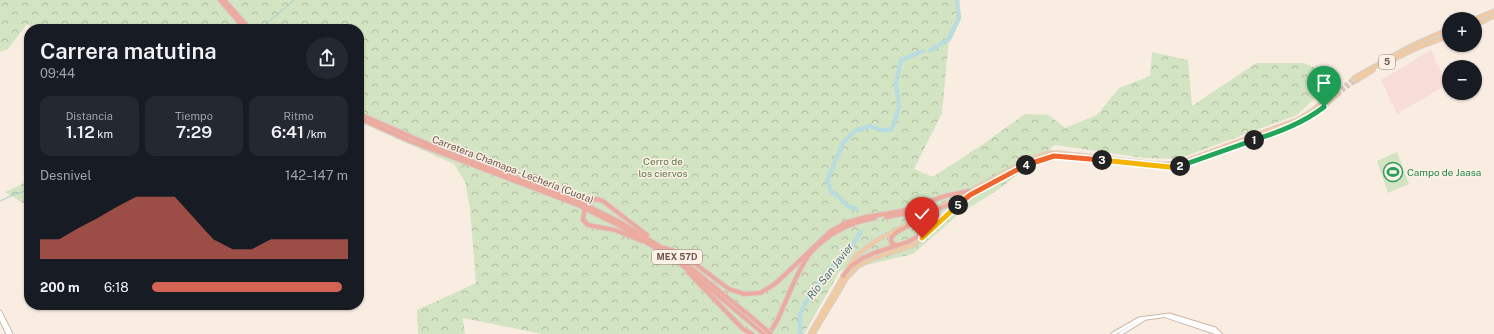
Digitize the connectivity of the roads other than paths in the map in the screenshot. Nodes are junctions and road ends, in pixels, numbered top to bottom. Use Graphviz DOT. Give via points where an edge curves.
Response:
graph roads {
  1 [pos="220,0"];
  2 [pos="224,0"];
  3 [pos="1494,11"];
  4 [pos="1482,16"];
  5 [pos="1494,16"];
  6 [pos="1482,22"];
  7 [pos="241,24"];
  8 [pos="246,24"];
  9 [pos="1442,33"];
  10 [pos="1442,39"];
  11 [pos="1418,45"];
  12 [pos="1355,79"];
  13 [pos="1337,93"];
  14 [pos="364,116"];
  15 [pos="364,120"];
  16 [pos="970,193"];
  17 [pos="590,202"];
  18 [pos="902,211"];
  19 [pos="584,212"];
  20 [pos="916,215"];
  21 [pos="923,221"];
  22 [pos="922,238"];
  23 [pos="654,244"];
  24 [pos="898,246"];
  25 [pos="663,247"];
  26 [pos="677,261"];
  27 [pos="843,276"];
  28 [pos="0,312"];
  29 [pos="0,317"];
  30 [pos="749,318"];
  31 [pos="1144,319"];
  32 [pos="10,334"];
  33 [pos="752,334"];
  34 [pos="764,334"];
  35 [pos="771,334"];
  36 [pos="810,334"];
  37 [pos="813,334"];
  38 [pos="1113,334"];
  39 [pos="1120,334"];
  40 [pos="1220,334"];
  1 -- 7 [label="highway"];
  2 -- 8 [label="highway"];
  3 -- 4 [label="main road"];
  5 -- 6 [label="main road"];
  9 -- 11 [label="main road, 5"];
  10 -- 11 [label="main road, 5"];
  11 -- 12 [label="main road, 5"];
  13 -- 16 [label="main road" via="1314,114 1298,124 1183,165 1169,167 1054,156 1029,163"];
  14 -- 23 [label="highway, Carretera Chamapa - Lechería (Cuota) / MEX 57D" via="437,148 580,202 618,221"];
  15 -- 23 [label="highway, Carretera Chamapa - Lechería (Cuota) / MEX 57D" via="410,141 578,205"];
  16 -- 18 [label="highway" via="945,196"];
  16 -- 22 [label="main road"];
  16 -- 24 [label="highway" via="897,232 891,240 892,244"];
  16 -- 27 [label="main road" via="874,242 857,255"];
  17 -- 23 [label="highway" via="596,199 602,201"];
  18 -- 20 [label="highway"];
  18 -- 25 [label="highway" via="845,223 818,242 772,286 752,294 729,290 682,255"];
  19 -- 23 [label="highway" via="583,220 588,224 615,230"];
  20 -- 21 [label="highway, bridge"];
  20 -- 34 [label="highway" via="902,214 858,222 847,226 821,244 804,265 772,329"];
  21 -- 22 [label="highway" via="925,228"];
  21 -- 24 [label="highway" via="919,236"];
  22 -- 37 [label="main road" via="914,245 874,258 853,269"];
  23 -- 25 [label="highway, Carretera Chamapa - Lechería (Cuota) / MEX 57D"];
  23 -- 26 [label="highway, Carretera Chamapa - Lechería (Cuota) / MEX 57D"];
  24 -- 27 [label="highway" via="874,253 856,262"];
  25 -- 30 [label="highway, Carretera Chamapa - Lechería (Cuota) / MEX 57D"];
  26 -- 30 [label="highway, Carretera Chamapa - Lechería (Cuota) / MEX 57D"];
  26 -- 33 [label="highway" via="743,329"];
  27 -- 36 [label="main road"];
  28 -- 32 [label="main road"];
  29 -- 32 [label="main road"];
  30 -- 34 [label="highway, Carretera Chamapa - Lechería (Cuota) / MEX 57D"];
  30 -- 35 [label="highway, Carretera Chamapa - Lechería (Cuota) / MEX 57D, bridge"];
  31 -- 38 [label="main road" via="1139,319"];
  31 -- 39 [label="main road"];
  31 -- 40 [label="main road" via="1166,316"];
}
